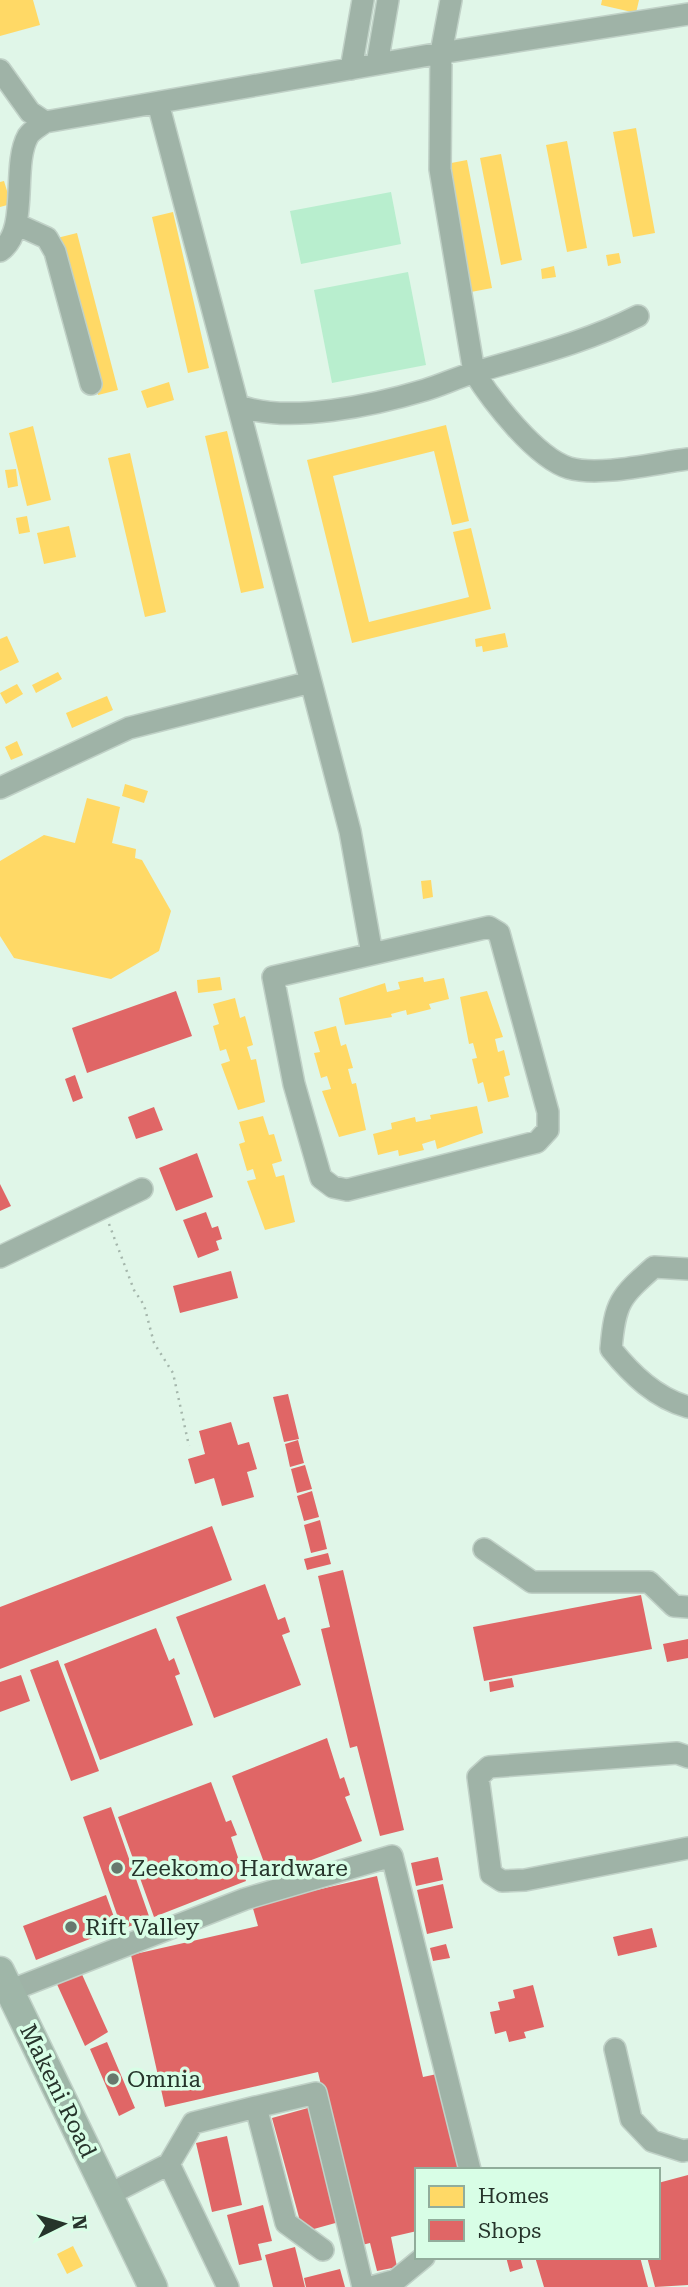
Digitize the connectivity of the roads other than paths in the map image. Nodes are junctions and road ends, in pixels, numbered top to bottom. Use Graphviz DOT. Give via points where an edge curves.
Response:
graph roads {
  1 [pos="363,0"];
  2 [pos="388,0"];
  3 [pos="452,0"];
  4 [pos="688,14"];
  5 [pos="441,53"];
  6 [pos="377,64"];
  7 [pos="351,69"];
  8 [pos="0,70"];
  9 [pos="158,103"];
  10 [pos="45,122"];
  11 [pos="16,224"];
  12 [pos="0,251"];
  13 [pos="638,316"];
  14 [pos="474,372"];
  15 [pos="91,384"];
  16 [pos="240,406"];
  17 [pos="688,459"];
  18 [pos="311,682"];
  19 [pos="0,788"];
  20 [pos="372,954"];
  21 [pos="142,1189"];
  22 [pos="0,1257"];
  23 [pos="688,1269"];
  24 [pos="688,1407"];
  25 [pos="484,1549"];
  26 [pos="688,1607"];
  27 [pos="688,1757"];
  28 [pos="688,1848"];
  29 [pos="6,1994"];
  30 [pos="615,2049"];
  31 [pos="256,2107"];
  32 [pos="688,2150"];
  33 [pos="169,2164"];
  34 [pos="470,2168"];
  35 [pos="108,2195"];
  36 [pos="323,2250"];
  37 [pos="422,2259"];
  38 [pos="153,2287"];
  39 [pos="228,2287"];
  40 [pos="363,2287"];
  41 [pos="371,2287"];
  1 -- 7 [label="street"];
  2 -- 6 [label="street"];
  3 -- 5 [label="street"];
  4 -- 5 [label="street"];
  5 -- 6 [label="street"];
  5 -- 14 [label="street" via="440,169"];
  6 -- 7 [label="street"];
  7 -- 9 [label="street"];
  8 -- 10 [label="street" via="30,112"];
  9 -- 10 [label="street"];
  9 -- 16 [label="street"];
  10 -- 11 [label="street" via="29,134 22,156"];
  11 -- 12 [label="street"];
  11 -- 15 [label="street" via="47,238 55,252"];
  13 -- 14 [label="street" via="535,356"];
  14 -- 16 [label="street" via="425,390 349,407 261,413"];
  14 -- 17 [label="street" via="523,437 568,468 597,470"];
  16 -- 18 [label="street"];
  18 -- 19 [label="street" via="129,728"];
  18 -- 20 [label="street" via="350,831"];
  20 -- 20 [label="street" via="489,928 499,933 548,1112 548,1130 537,1142 347,1190 321,1178 294,1084 273,977"];
  21 -- 22 [label="street"];
  23 -- 24 [label="street" via="654,1267 624,1293 613,1323 611,1349 628,1371 667,1401"];
  25 -- 26 [label="street" via="532,1582 649,1582 674,1606"];
  27 -- 28 [label="street" via="677,1753 489,1767 478,1777 491,1874 502,1881"];
  29 -- 34 [label="street" via="245,1899 392,1856"];
  29 -- 35 [label="main road, Makeni Road"];
  30 -- 32 [label="street" via="631,2119 652,2141"];
  31 -- 33 [label="street" via="193,2123"];
  31 -- 36 [label="street" via="286,2223"];
  31 -- 40 [label="street" via="316,2093"];
  33 -- 35 [label="street"];
  33 -- 39 [label="street"];
  35 -- 38 [label="main road, Makeni Road"];
  37 -- 41 [label="street" via="396,2280"];
}
